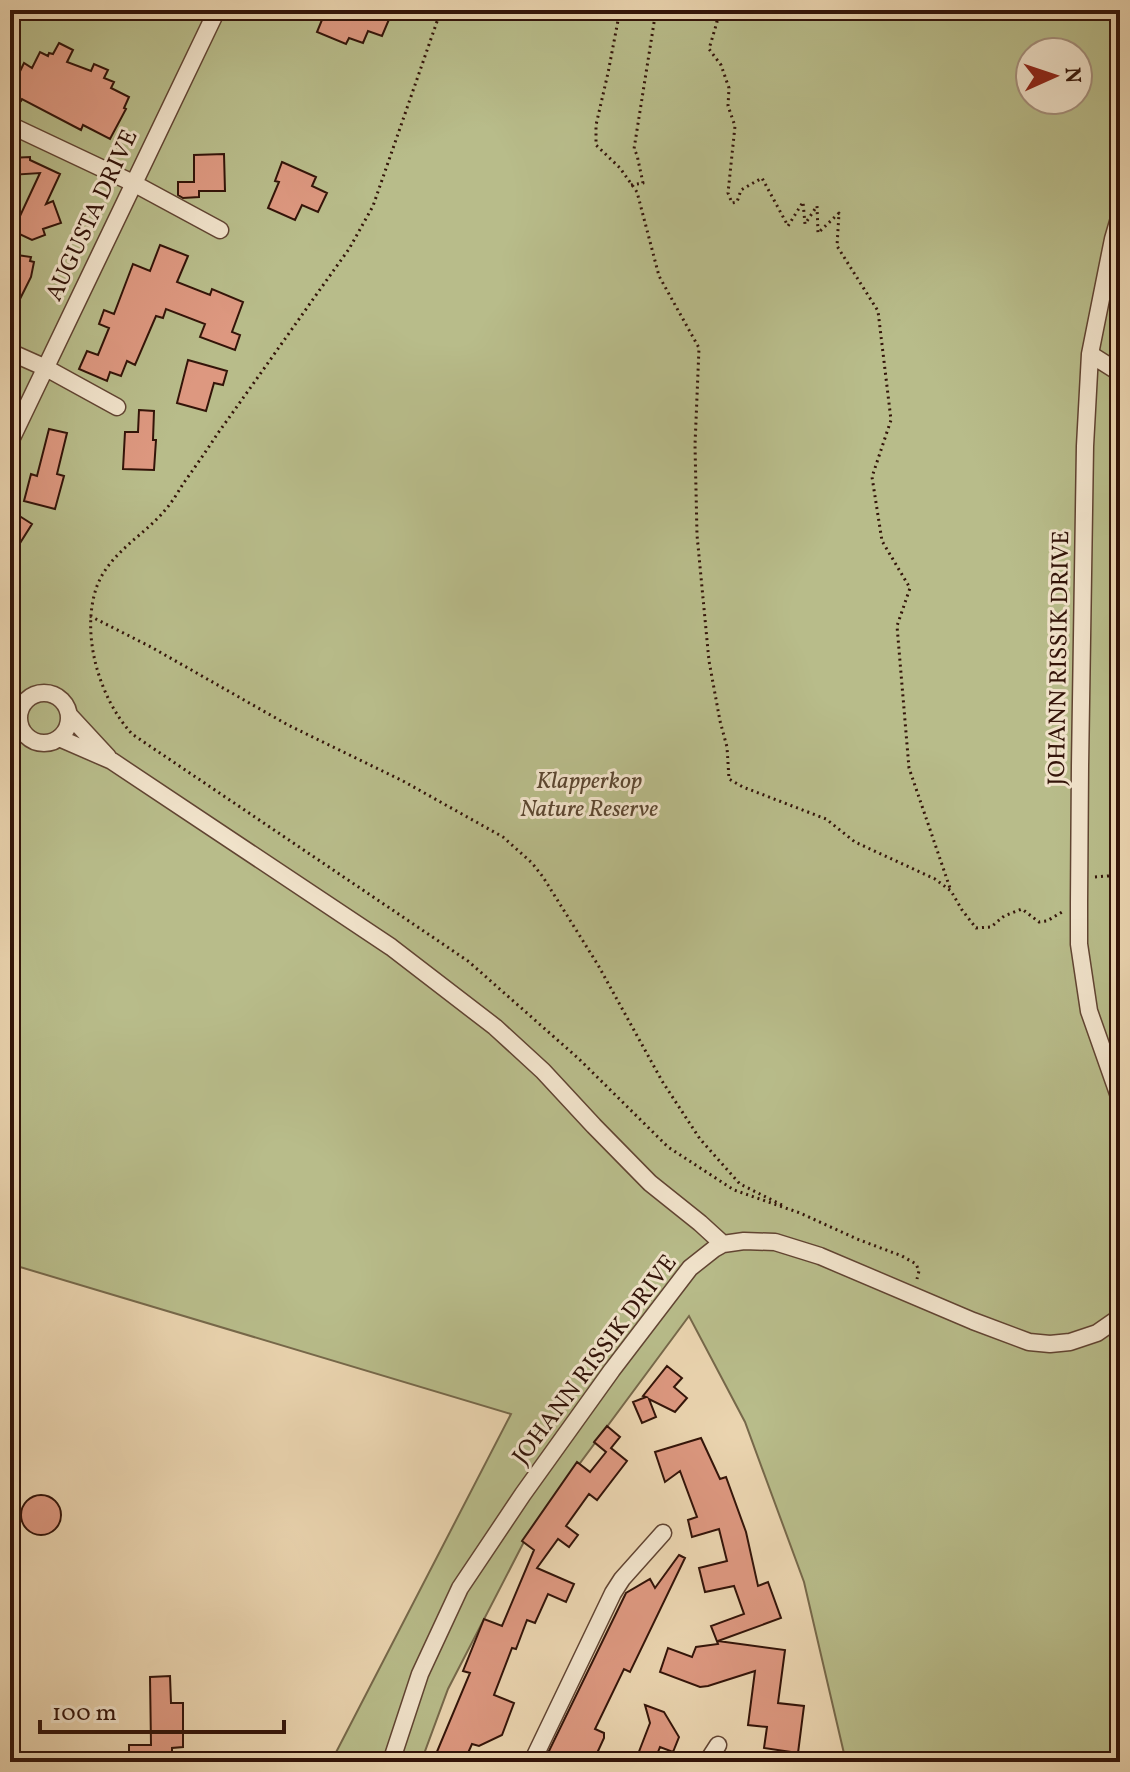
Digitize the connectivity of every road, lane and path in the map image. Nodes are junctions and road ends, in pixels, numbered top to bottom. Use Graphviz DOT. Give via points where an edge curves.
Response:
graph roads {
  1 [pos="217,10"];
  2 [pos="441,10"];
  3 [pos="620,10"];
  4 [pos="656,10"];
  5 [pos="711,10"];
  6 [pos="10,125"];
  7 [pos="133,183"];
  8 [pos="631,185"];
  9 [pos="1120,215"];
  10 [pos="220,230"];
  11 [pos="10,352"];
  12 [pos="1090,354"];
  13 [pos="46,368"];
  14 [pos="1120,373"];
  15 [pos="117,407"];
  16 [pos="10,442"];
  17 [pos="90,616"];
  18 [pos="1120,622"];
  19 [pos="1120,638"];
  20 [pos="14,712"];
  21 [pos="70,716"];
  22 [pos="16,730"];
  23 [pos="59,738"];
  24 [pos="112,761"];
  25 [pos="1120,875"];
  26 [pos="1090,877"];
  27 [pos="951,891"];
  28 [pos="1079,902"];
  29 [pos="1120,1099"];
  30 [pos="800,1213"];
  31 [pos="723,1244"];
  32 [pos="910,1294"];
  33 [pos="1120,1317"];
  34 [pos="663,1533"];
  35 [pos="718,1745"];
  36 [pos="390,1758"];
  37 [pos="532,1762"];
  38 [pos="707,1762"];
  1 -- 7 [label="street, AUGUSTA DRIVE"];
  2 -- 17 [label="path" via="373,206 349,249 166,509 105,571"];
  3 -- 8 [label="path" via="596,145"];
  4 -- 8 [label="path" via="634,149 643,183"];
  5 -- 27 [label="path" via="717,22 709,49 729,88 735,126 728,193 732,203 741,190 762,178 788,226 803,202 805,224 817,206 818,233 839,213 837,246 878,311 891,420 872,477 882,541 910,588 897,626 909,768"];
  6 -- 7 [label="street"];
  7 -- 10 [label="street"];
  7 -- 13 [label="street, AUGUSTA DRIVE"];
  8 -- 27 [label="path" via="659,276 699,348 697,535 709,661 729,779 826,819 855,842"];
  9 -- 12 [label="street, JOHANN RISSIK DRIVE"];
  11 -- 13 [label="street"];
  12 -- 14 [label="street"];
  12 -- 28 [label="street, JOHANN RISSIK DRIVE"];
  13 -- 15 [label="street"];
  13 -- 16 [label="street, AUGUSTA DRIVE"];
  17 -- 30 [label="path" via="99,673 116,714 132,734 468,961 668,1147 734,1190"];
  17 -- 30 [label="path" via="503,837 543,877 700,1139 740,1184"];
  18 -- 19 [label="path"];
  20 -- 21 [label="street" via="30,696 47,692 63,700"];
  20 -- 22 [label="street"];
  21 -- 23 [label="street"];
  21 -- 24 [label="street"];
  22 -- 23 [label="street" via="43,743"];
  23 -- 24 [label="street"];
  24 -- 31 [label="street" via="391,947 495,1027 650,1183"];
  25 -- 26 [label="path"];
  27 -- 28 [label="path" via="976,928 991,927 1022,909 1039,922 1047,921"];
  28 -- 29 [label="street, JOHANN RISSIK DRIVE" via="1089,1011"];
  30 -- 32 [label="path" via="916,1264 918,1278"];
  31 -- 32 [label="street" via="775,1242"];
  31 -- 36 [label="street, JOHANN RISSIK DRIVE" via="690,1268 460,1588 420,1674"];
  32 -- 33 [label="street" via="1029,1342 1070,1342 1097,1333"];
  34 -- 37 [label="street" via="613,1593"];
  35 -- 38 [label="street"];
}
